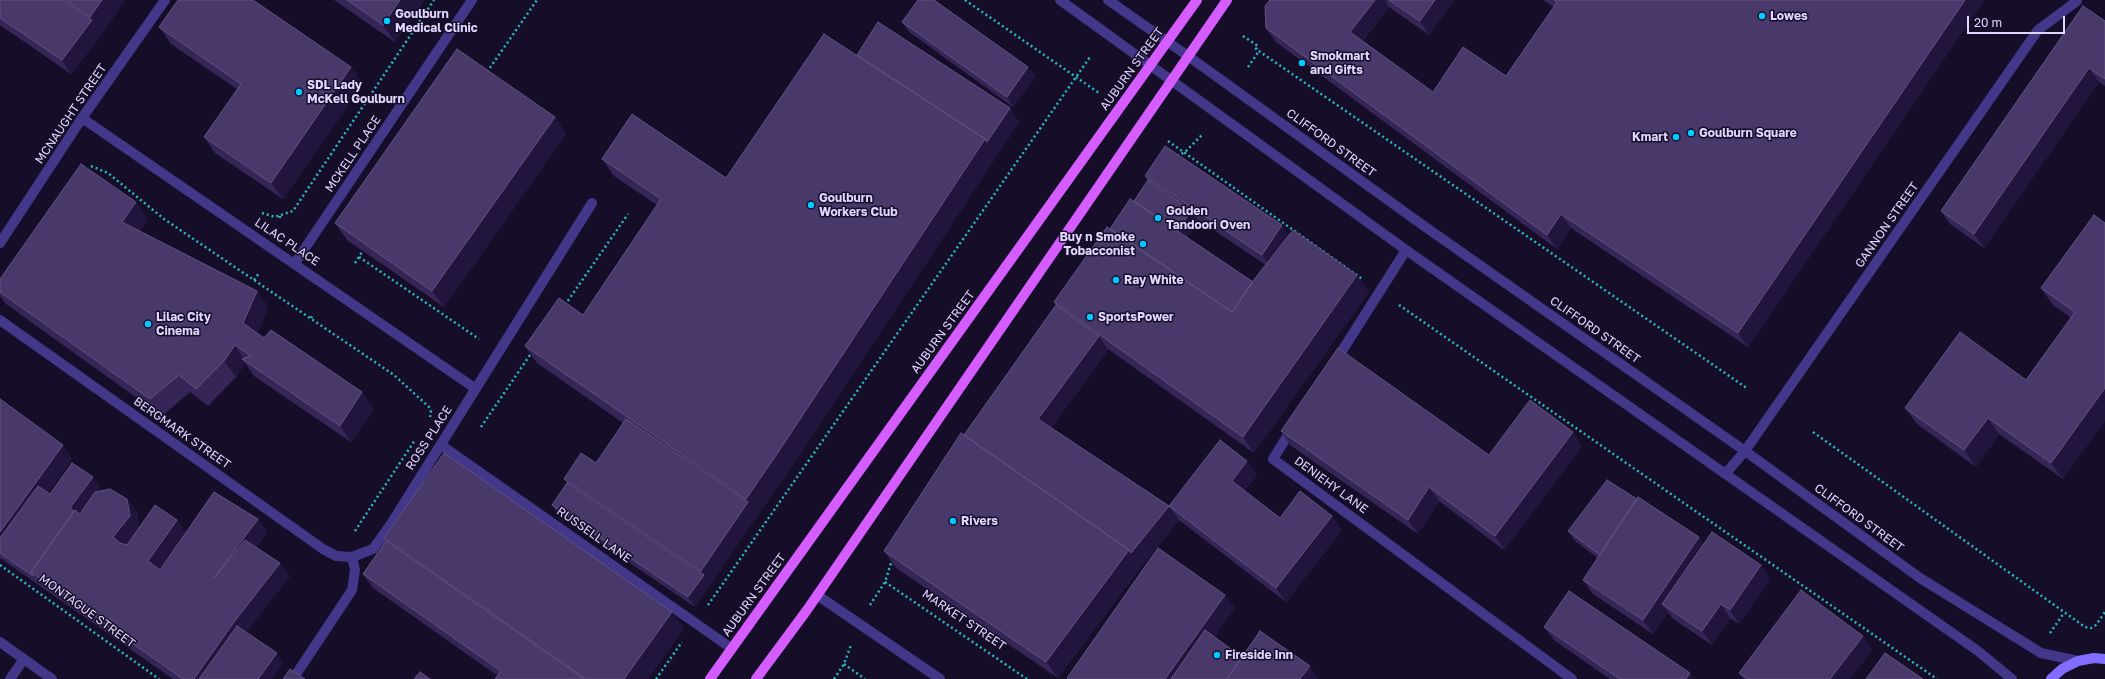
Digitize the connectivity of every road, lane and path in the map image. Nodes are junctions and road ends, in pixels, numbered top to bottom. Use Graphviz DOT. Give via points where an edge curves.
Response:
graph roads {
  1 [pos="165,0"];
  2 [pos="434,0"];
  3 [pos="472,0"];
  4 [pos="537,0"];
  5 [pos="965,0"];
  6 [pos="1060,0"];
  7 [pos="1108,0"];
  8 [pos="1196,0"];
  9 [pos="1227,0"];
  10 [pos="2077,1"];
  11 [pos="1243,36"];
  12 [pos="1168,42"];
  13 [pos="1259,51"];
  14 [pos="1188,56"];
  15 [pos="1090,57"];
  16 [pos="1151,65"];
  17 [pos="1248,67"];
  18 [pos="485,75"];
  19 [pos="1076,77"];
  20 [pos="1171,80"];
  21 [pos="1099,93"];
  22 [pos="82,118"];
  23 [pos="1202,135"];
  24 [pos="1168,141"];
  25 [pos="1185,152"];
  26 [pos="1171,158"];
  27 [pos="91,166"];
  28 [pos="592,203"];
  29 [pos="280,221"];
  30 [pos="0,243"];
  31 [pos="368,244"];
  32 [pos="1406,250"];
  33 [pos="359,257"];
  34 [pos="295,263"];
  35 [pos="355,263"];
  36 [pos="259,273"];
  37 [pos="254,280"];
  38 [pos="1380,292"];
  39 [pos="314,314"];
  40 [pos="311,318"];
  41 [pos="0,320"];
  42 [pos="479,339"];
  43 [pos="1329,372"];
  44 [pos="476,389"];
  45 [pos="1748,389"];
  46 [pos="1299,419"];
  47 [pos="426,423"];
  48 [pos="1813,432"];
  49 [pos="418,435"];
  50 [pos="442,445"];
  51 [pos="1745,450"];
  52 [pos="1726,473"];
  53 [pos="351,537"];
  54 [pos="352,557"];
  55 [pos="892,558"];
  56 [pos="0,564"];
  57 [pos="816,595"];
  58 [pos="2105,612"];
  59 [pos="2064,613"];
  60 [pos="696,622"];
  61 [pos="2049,635"];
  62 [pos="0,642"];
  63 [pos="732,648"];
  64 [pos="24,659"];
  65 [pos="2105,659"];
  66 [pos="2078,661"];
  67 [pos="10,679"];
  68 [pos="52,679"];
  69 [pos="158,679"];
  70 [pos="293,679"];
  71 [pos="656,679"];
  72 [pos="710,679"];
  73 [pos="756,679"];
  74 [pos="834,679"];
  75 [pos="865,679"];
  76 [pos="940,679"];
  77 [pos="1027,679"];
  78 [pos="1572,679"];
  79 [pos="1937,679"];
  80 [pos="2012,679"];
  81 [pos="2051,679"];
  1 -- 22 [label="street, MCNAUGHT STREET"];
  2 -- 29 [label="path, MCKELL PLACE" via="293,211 280,216"];
  3 -- 34 [label="street, MCKELL PLACE"];
  4 -- 18 [label="path"];
  5 -- 19 [label="path"];
  6 -- 16 [label="street"];
  7 -- 12 [label="street, CLIFFORD STREET"];
  8 -- 12 [label="main road, AUBURN STREET"];
  9 -- 14 [label="main road"];
  10 -- 51 [label="street, GANNON STREET" via="2038,30"];
  11 -- 13 [label="path" via="1258,46 1256,49"];
  12 -- 14 [label="street, CLIFFORD STREET"];
  12 -- 16 [label="main road, AUBURN STREET"];
  13 -- 17 [label="path"];
  13 -- 45 [label="path"];
  14 -- 20 [label="main road"];
  14 -- 51 [label="street, CLIFFORD STREET" via="1424,226"];
  15 -- 19 [label="path"];
  16 -- 20 [label="street"];
  16 -- 63 [label="main road, AUBURN STREET"];
  19 -- 21 [label="path"];
  19 -- 60 [label="path"];
  20 -- 32 [label="street"];
  20 -- 57 [label="main road"];
  22 -- 30 [label="street, MCNAUGHT STREET"];
  22 -- 34 [label="street, LILAC PLACE"];
  23 -- 25 [label="path"];
  24 -- 25 [label="path"];
  25 -- 26 [label="path"];
  25 -- 38 [label="path"];
  27 -- 37 [label="path" via="108,173 164,219"];
  28 -- 44 [label="street, ROSS PLACE"];
  31 -- 33 [label="path"];
  32 -- 38 [label="street"];
  32 -- 52 [label="street"];
  33 -- 35 [label="path"];
  33 -- 42 [label="path"];
  34 -- 44 [label="street, LILAC PLACE"];
  36 -- 37 [label="path"];
  37 -- 40 [label="path"];
  38 -- 43 [label="street"];
  38 -- 79 [label="path"];
  39 -- 40 [label="path"];
  40 -- 47 [label="path" via="394,375 426,403 431,412"];
  41 -- 54 [label="street, BERGMARK STREET" via="323,549 336,556"];
  44 -- 50 [label="street, ROSS PLACE"];
  46 -- 78 [label="street, DENIEHY LANE" via="1274,459"];
  48 -- 59 [label="path"];
  49 -- 53 [label="path"];
  50 -- 54 [label="street, ROSS PLACE" via="373,549"];
  50 -- 60 [label="street, RUSSELL LANE"];
  51 -- 52 [label="street, GANNON STREET"];
  51 -- 66 [label="street, CLIFFORD STREET" via="1920,578 2041,653"];
  52 -- 80 [label="street" via="1978,651"];
  54 -- 70 [label="street" via="355,570 352,590"];
  55 -- 77 [label="path, MARKET STREET" via="885,582"];
  56 -- 69 [label="path, MONTAGUE STREET"];
  57 -- 73 [label="main road"];
  57 -- 76 [label="street"];
  58 -- 59 [label="path" via="2091,628 2085,627"];
  59 -- 61 [label="path"];
  60 -- 63 [label="street, RUSSELL LANE"];
  60 -- 71 [label="path"];
  62 -- 64 [label="street"];
  63 -- 72 [label="main road, AUBURN STREET"];
  64 -- 67 [label="street"];
  64 -- 68 [label="street"];
  65 -- 66 [label="street"];
  66 -- 81 [label="street" via="2062,668"];
  74 -- 75 [label="path" via="844,664"];
}
